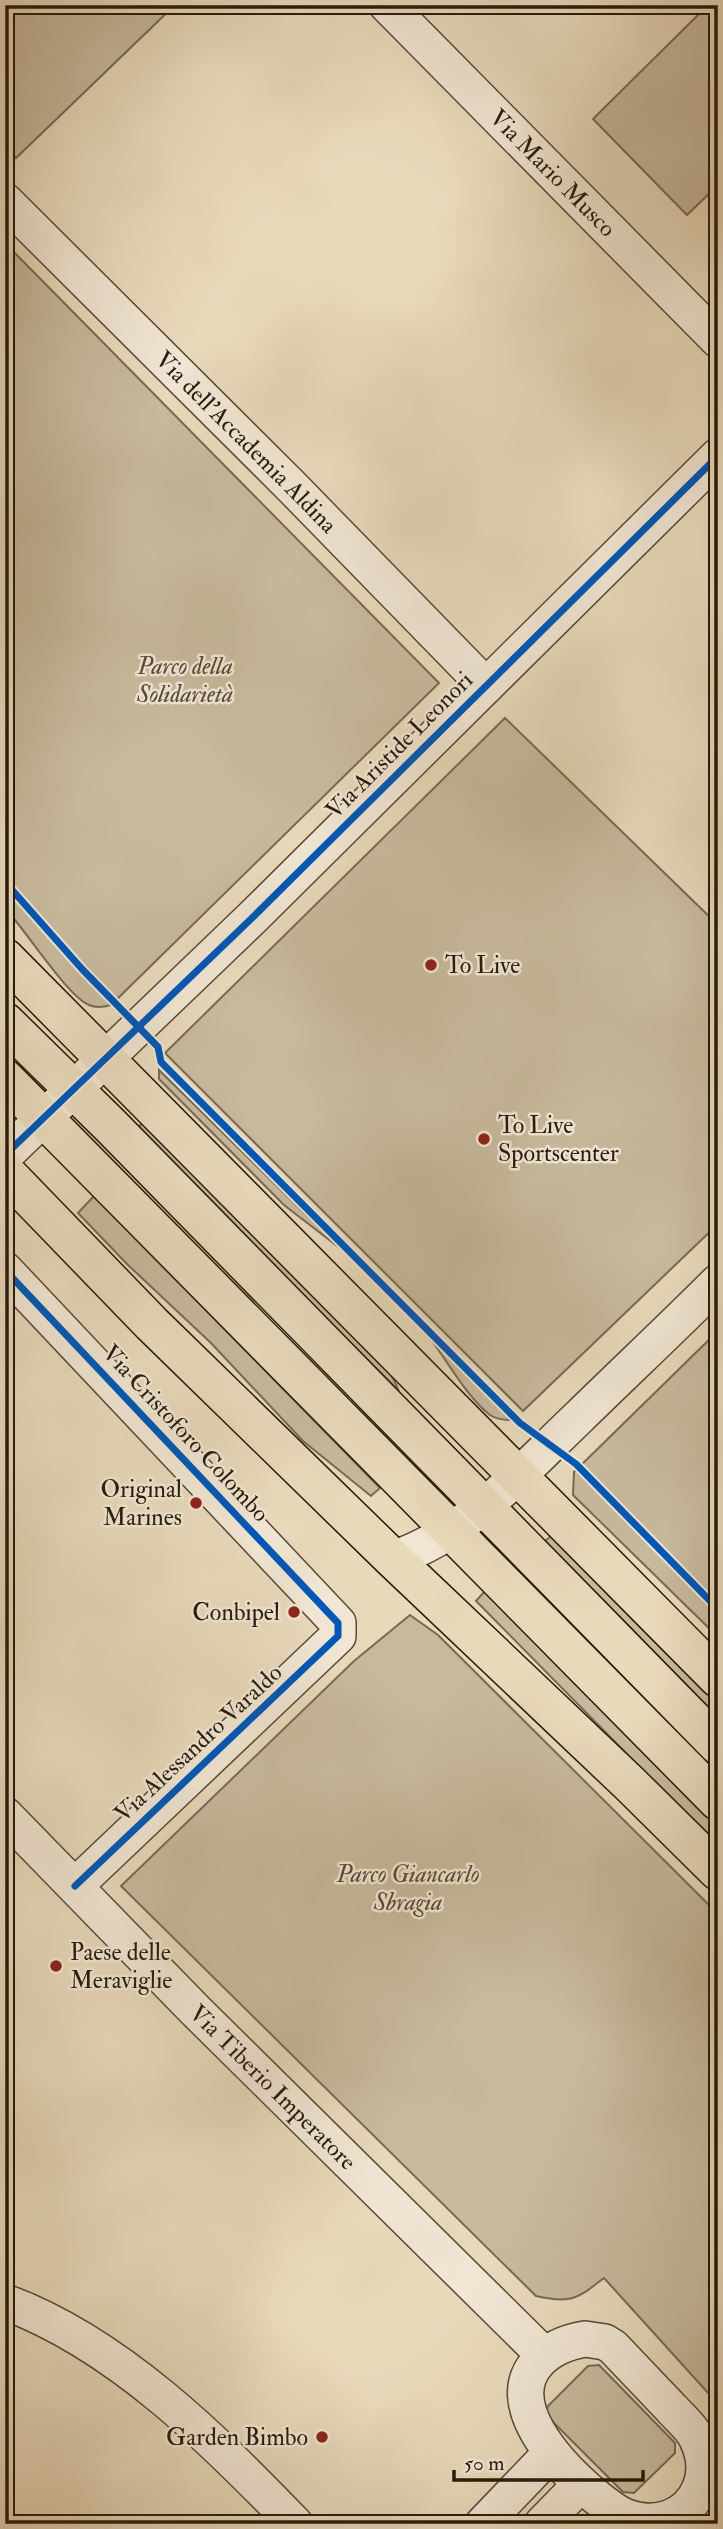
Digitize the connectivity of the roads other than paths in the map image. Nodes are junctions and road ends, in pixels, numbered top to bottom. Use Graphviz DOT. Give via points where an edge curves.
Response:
graph roads {
  1 [pos="387,5"];
  2 [pos="5,201"];
  3 [pos="718,340"];
  4 [pos="718,456"];
  5 [pos="486,686"];
  6 [pos="5,958"];
  7 [pos="5,1022"];
  8 [pos="105,1059"];
  9 [pos="5,1080"];
  10 [pos="72,1090"];
  11 [pos="44,1118"];
  12 [pos="5,1155"];
  13 [pos="5,1172"];
  14 [pos="5,1270"];
  15 [pos="718,1282"];
  16 [pos="394,1349"];
  17 [pos="426,1447"];
  18 [pos="518,1475"];
  19 [pos="484,1506"];
  20 [pos="451,1532"];
  21 [pos="393,1559"];
  22 [pos="338,1623"];
  23 [pos="718,1678"];
  24 [pos="718,1745"];
  25 [pos="718,1801"];
  26 [pos="5,1815"];
  27 [pos="718,1871"];
  28 [pos="75,1886"];
  29 [pos="5,2302"];
  30 [pos="544,2355"];
  31 [pos="551,2453"];
  32 [pos="581,2484"];
  33 [pos="695,2517"];
  34 [pos="295,2524"];
  35 [pos="483,2524"];
  36 [pos="542,2524"];
  1 -- 3 [label="street, Via Mario Musco"];
  2 -- 5 [label="street, Via dell'Accademia Aldina"];
  4 -- 5 [label="street, Via Aristide Leonori"];
  5 -- 8 [label="street, Via Aristide Leonori"];
  6 -- 8 [label="main road"];
  7 -- 10 [label="main road"];
  8 -- 10 [label="street"];
  8 -- 16 [label="main road"];
  9 -- 11 [label="main road"];
  10 -- 11 [label="street"];
  10 -- 17 [label="main road"];
  11 -- 12 [label="street"];
  11 -- 20 [label="main road"];
  13 -- 21 [label="main road, Via Cristoforo Colombo" via="152,1324"];
  14 -- 22 [label="street, Via Cristoforo Colombo"];
  15 -- 18 [label="street"];
  16 -- 17 [label="main road"];
  16 -- 18 [label="main road"];
  17 -- 19 [label="main road"];
  18 -- 19 [label="street"];
  18 -- 23 [label="main road"];
  19 -- 20 [label="street"];
  19 -- 24 [label="main road"];
  20 -- 21 [label="street"];
  20 -- 25 [label="main road"];
  21 -- 27 [label="main road, Via Cristoforo Colombo"];
  22 -- 28 [label="street, Via Alessandro Varaldo" via="338,1636"];
  26 -- 28 [label="street, Via Tiberio Imperatore"];
  28 -- 30 [label="street, Via Tiberio Imperatore"];
  29 -- 34 [label="street" via="67,2332 160,2396"];
  30 -- 31 [label="street" via="526,2384 525,2398"];
  30 -- 33 [label="street" via="571,2341 605,2342 694,2433 704,2462"];
  31 -- 32 [label="street"];
  31 -- 35 [label="street"];
  32 -- 33 [label="street" via="612,2510 631,2518"];
  32 -- 36 [label="street"];
}
